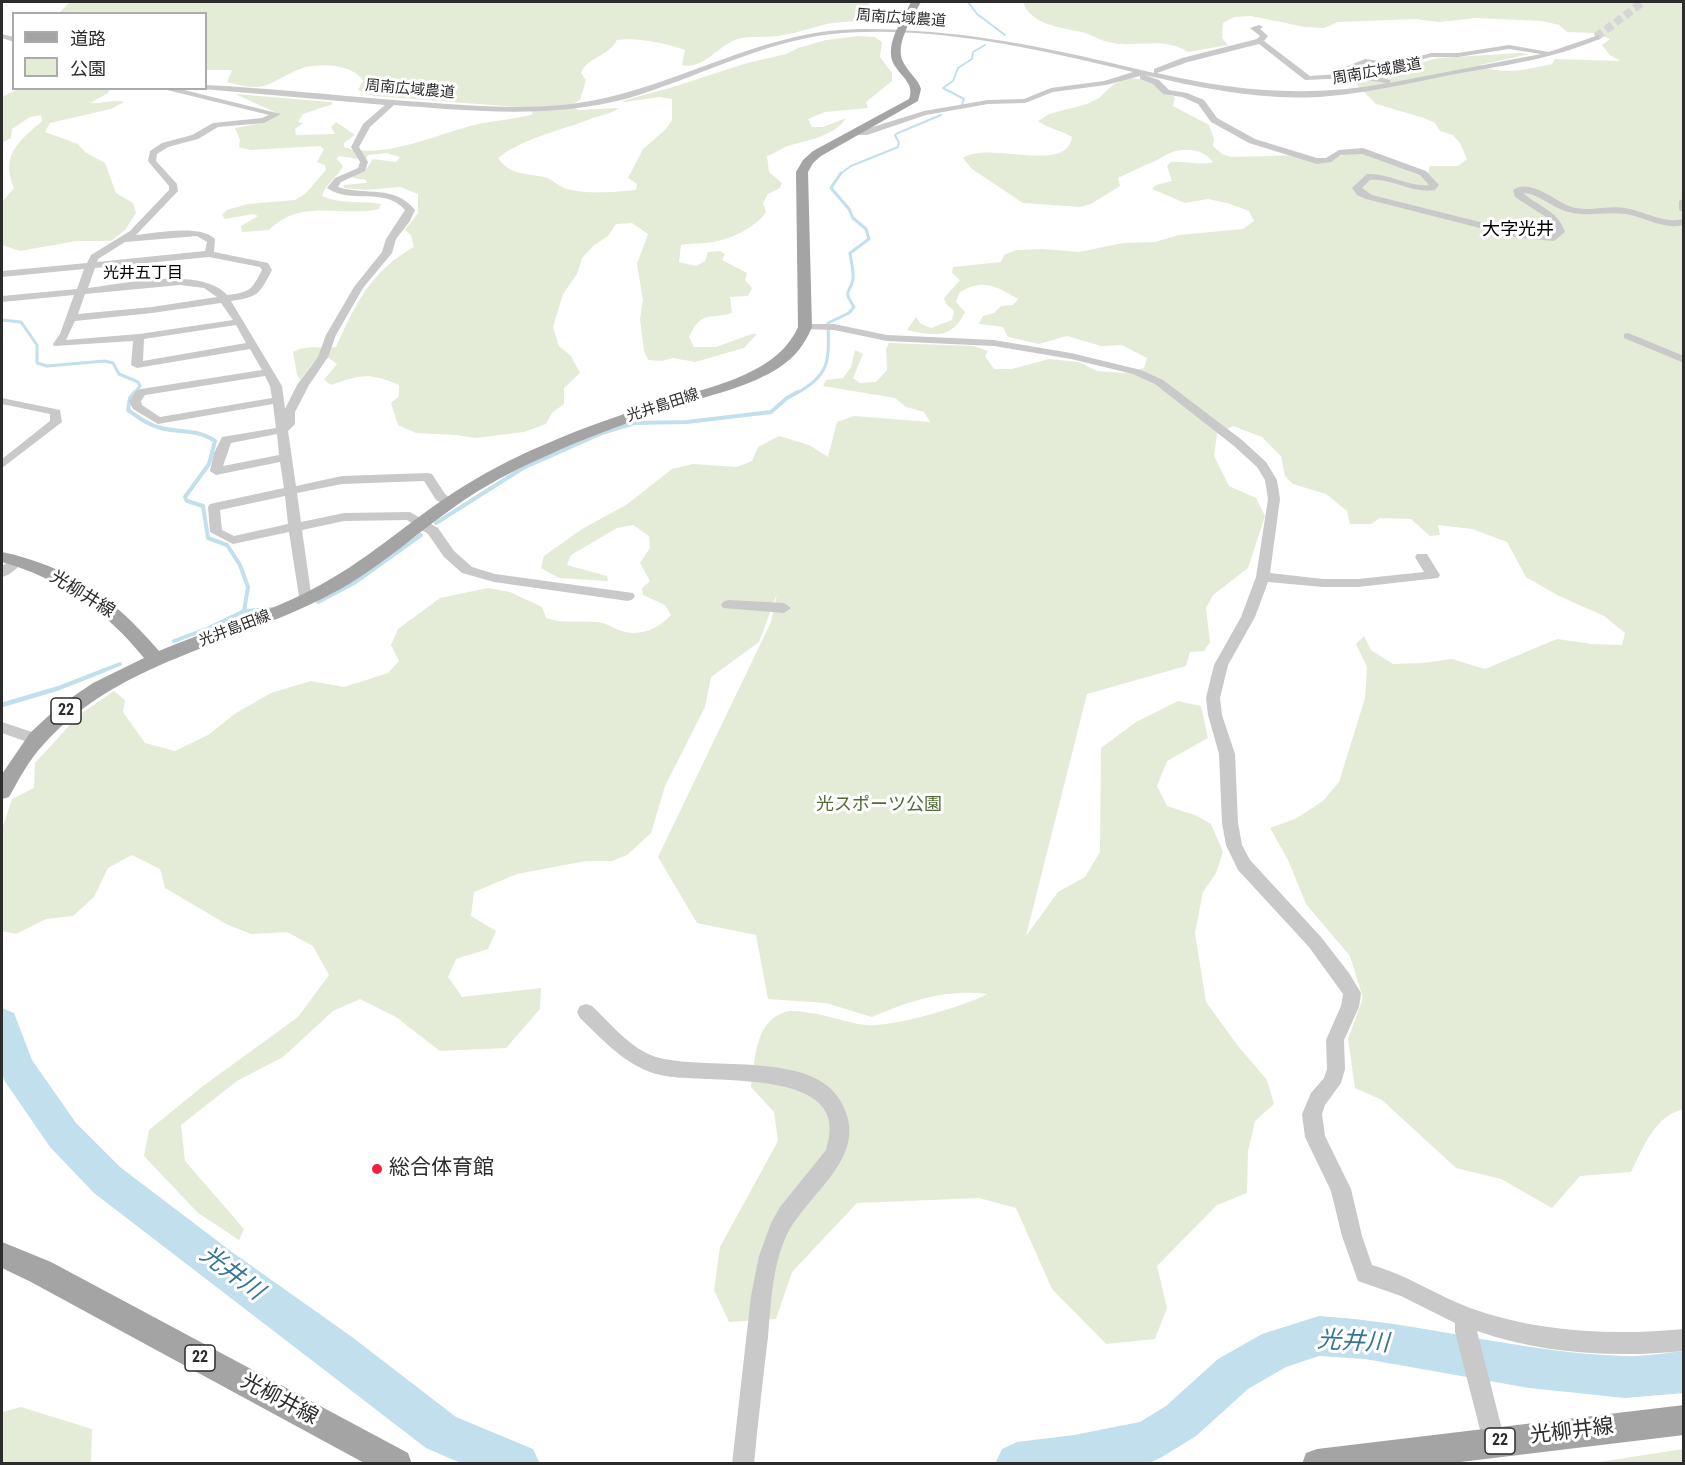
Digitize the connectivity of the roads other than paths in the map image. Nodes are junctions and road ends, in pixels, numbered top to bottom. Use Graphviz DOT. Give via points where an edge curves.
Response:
graph roads {
  1 [pos="916,2"];
  2 [pos="1259,27"];
  3 [pos="903,32"];
  4 [pos="1596,37"];
  5 [pos="1260,41"];
  6 [pos="1551,54"];
  7 [pos="1174,65"];
  8 [pos="1157,71"];
  9 [pos="1136,72"];
  10 [pos="1342,76"];
  11 [pos="1393,83"];
  12 [pos="207,87"];
  13 [pos="172,90"];
  14 [pos="393,102"];
  15 [pos="856,133"];
  16 [pos="1683,201"];
  17 [pos="1683,210"];
  18 [pos="1683,222"];
  19 [pos="124,238"];
  20 [pos="209,254"];
  21 [pos="89,266"];
  22 [pos="2,274"];
  23 [pos="79,291"];
  24 [pos="2,299"];
  25 [pos="223,299"];
  26 [pos="70,318"];
  27 [pos="238,322"];
  28 [pos="805,327"];
  29 [pos="1628,336"];
  30 [pos="139,338"];
  31 [pos="252,345"];
  32 [pos="1683,360"];
  33 [pos="269,372"];
  34 [pos="278,400"];
  35 [pos="2,401"];
  36 [pos="282,430"];
  37 [pos="2,449"];
  38 [pos="16,453"];
  39 [pos="285,457"];
  40 [pos="2,464"];
  41 [pos="289,491"];
  42 [pos="450,503"];
  43 [pos="420,524"];
  44 [pos="294,527"];
  45 [pos="1422,557"];
  46 [pos="8,559"];
  47 [pos="2,573"];
  48 [pos="1263,577"];
  49 [pos="628,596"];
  50 [pos="305,600"];
  51 [pos="728,605"];
  52 [pos="784,608"];
  53 [pos="156,660"];
  54 [pos="2,728"];
  55 [pos="36,739"];
  56 [pos="2,791"];
  57 [pos="586,1012"];
  58 [pos="2,1256"];
  59 [pos="1466,1324"];
  60 [pos="1683,1340"];
  61 [pos="1683,1420"];
  62 [pos="1494,1442"];
  63 [pos="397,1464"];
  64 [pos="743,1464"];
  65 [pos="1317,1464"];
  1 -- 3 [label="main road, 光井島田線"];
  2 -- 5 [label="street" via="1254,28 1264,36"];
  3 -- 9 [label="street, 周南広域農道" via="1020,44"];
  3 -- 14 [label="street, 周南広域農道" via="845,30 810,35 638,93 588,104 504,110"];
  3 -- 15 [label="main road, 光井島田線" via="896,46 896,59 918,94 913,101"];
  4 -- 6 [label="street, 周南広域農道"];
  5 -- 7 [label="street"];
  5 -- 10 [label="street" via="1308,78"];
  6 -- 10 [label="street" via="1509,47 1431,55 1395,65 1365,61 1347,68"];
  6 -- 11 [label="street, 周南広域農道"];
  7 -- 8 [label="street"];
  7 -- 9 [label="street" via="1158,64"];
  9 -- 11 [label="street, 周南広域農道" via="1218,88 1284,95 1337,94"];
  9 -- 15 [label="street" via="1106,84 1051,90 1025,101 988,102 924,113"];
  9 -- 18 [label="street" via="1166,92 1202,102 1214,120 1252,141 1317,161 1329,160 1339,153 1363,151 1423,173 1434,185 1425,189 1384,176 1367,177 1357,188 1369,197 1520,236 1542,238 1554,237 1560,232 1559,225 1518,195 1518,190 1540,192 1568,209 1587,213 1626,211 1666,223"];
  10 -- 11 [label="street"];
  12 -- 14 [label="street, 周南広域農道"];
  13 -- 19 [label="street" via="277,114 264,120 216,125 195,137 160,148 152,160 174,186 173,191 140,227"];
  14 -- 36 [label="street" via="362,131 355,147 364,162 362,169 339,180 332,188 388,195 406,205 410,210 408,216 391,239 387,253 359,287 289,412 289,424"];
  15 -- 28 [label="main road, 光井島田線" via="810,158 802,172"];
  16 -- 17 [label="street"];
  19 -- 20 [label="street" via="197,233 212,241"];
  19 -- 21 [label="street" via="94,257"];
  20 -- 21 [label="street"];
  20 -- 25 [label="street" via="264,265 267,270 250,295"];
  21 -- 22 [label="street"];
  21 -- 23 [label="street"];
  23 -- 24 [label="street"];
  23 -- 25 [label="street" via="180,282 210,287"];
  23 -- 26 [label="street"];
  25 -- 26 [label="street"];
  25 -- 27 [label="street"];
  26 -- 30 [label="street" via="58,344"];
  27 -- 30 [label="street"];
  27 -- 31 [label="street"];
  28 -- 42 [label="main road, 光井島田線" via="800,343 766,370 559,442"];
  28 -- 48 [label="street" via="834,327 887,338 994,343 1114,365 1159,382 1238,443 1262,465 1271,480 1274,499"];
  29 -- 32 [label="street"];
  30 -- 31 [label="street" via="137,365"];
  31 -- 33 [label="street"];
  33 -- 34 [label="street"];
  33 -- 34 [label="street" via="141,392 135,401 137,407 158,421"];
  34 -- 36 [label="street"];
  35 -- 38 [label="street" via="56,412 57,422"];
  36 -- 39 [label="street"];
  36 -- 39 [label="street" via="226,440 216,471"];
  37 -- 38 [label="street"];
  38 -- 40 [label="street"];
  39 -- 41 [label="street"];
  41 -- 42 [label="street" via="342,480 428,477 440,497"];
  41 -- 44 [label="street"];
  41 -- 44 [label="street" via="214,507 216,532 233,540"];
  42 -- 43 [label="main road, 光井島田線"];
  43 -- 44 [label="street" via="410,516 344,517"];
  43 -- 49 [label="street" via="433,531 449,554 467,570 494,578"];
  43 -- 50 [label="main road, 光井島田線" via="346,577"];
  44 -- 50 [label="street"];
  45 -- 48 [label="street" via="1433,575 1358,583"];
  46 -- 47 [label="street"];
  46 -- 53 [label="main road, 光柳井線" via="67,580 91,596 117,615"];
  48 -- 59 [label="street" via="1248,617 1221,665 1213,698 1227,754 1234,845 1244,865 1315,942 1352,993 1335,1041 1332,1083 1318,1099 1312,1114 1315,1137 1341,1189 1365,1274 1400,1285"];
  50 -- 53 [label="main road, 光井島田線"];
  51 -- 52 [label="street"];
  53 -- 55 [label="main road, 22" via="83,698"];
  54 -- 55 [label="street"];
  55 -- 56 [label="main road, 22"];
  57 -- 64 [label="street" via="626,1050 656,1065 786,1077 810,1084 830,1100 841,1122 839,1145 828,1167 778,1229 768,1258"];
  58 -- 63 [label="main road, 光柳井線 / 22" via="41,1272"];
  59 -- 60 [label="street" via="1544,1337 1622,1343"];
  59 -- 62 [label="street"];
  61 -- 62 [label="main road, 光柳井線 / 22"];
  62 -- 65 [label="main road, 光柳井線 / 22"];
}
